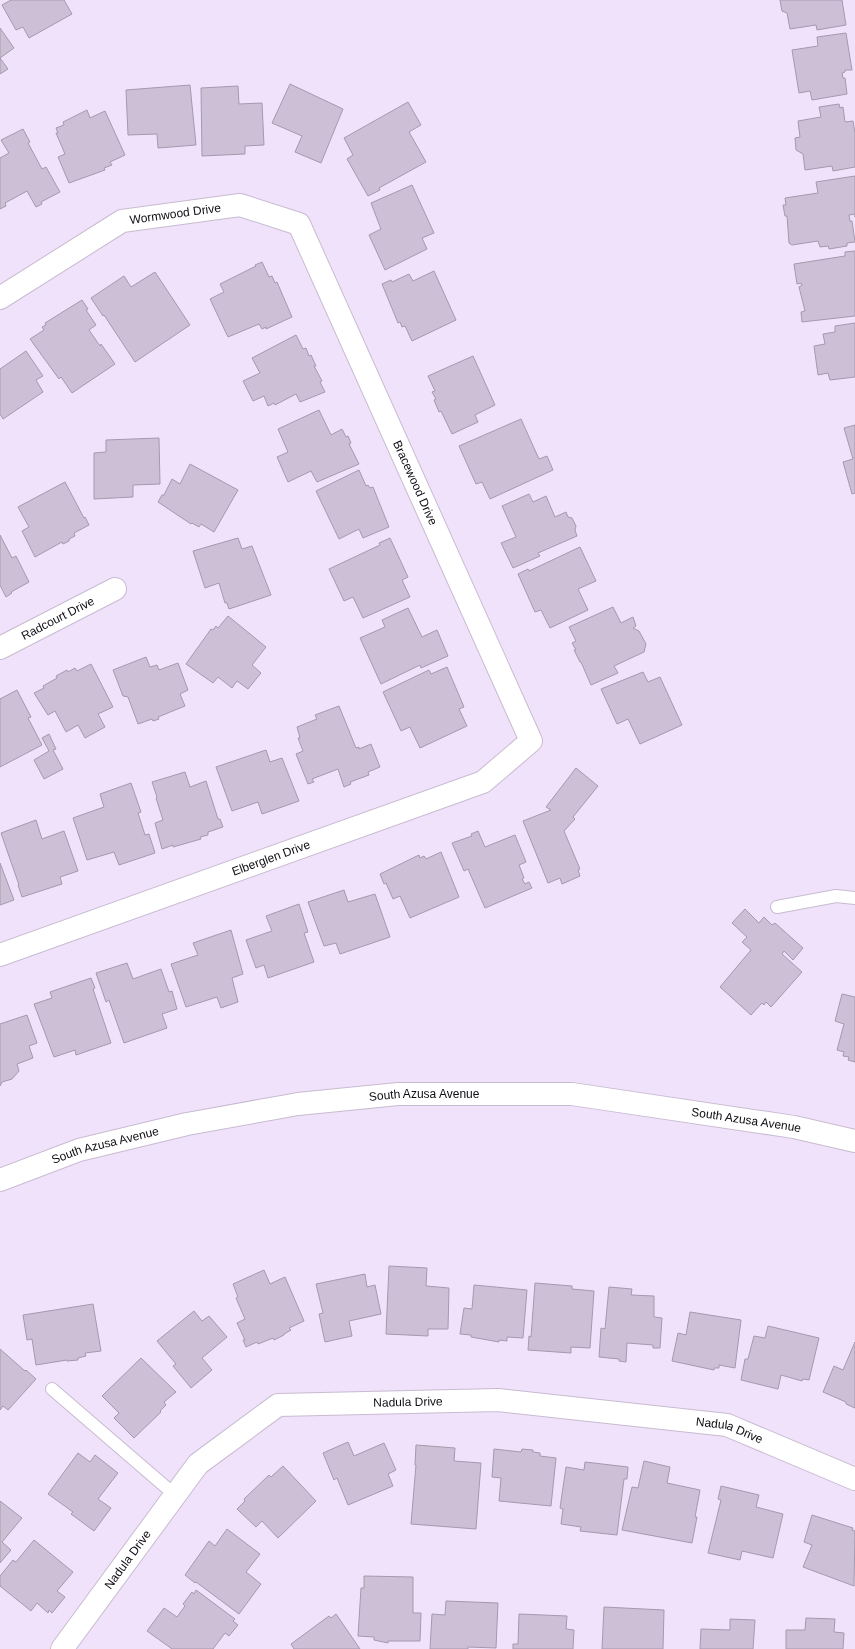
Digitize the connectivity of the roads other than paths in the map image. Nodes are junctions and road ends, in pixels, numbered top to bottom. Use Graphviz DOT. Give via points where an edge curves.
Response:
graph roads {
  1 [pos="298,224"];
  2 [pos="0,298"];
  3 [pos="115,589"];
  4 [pos="0,648"];
  5 [pos="531,741"];
  6 [pos="855,898"];
  7 [pos="777,906"];
  8 [pos="0,955"];
  9 [pos="855,1141"];
  10 [pos="0,1180"];
  11 [pos="52,1389"];
  12 [pos="855,1479"];
  13 [pos="176,1495"];
  14 [pos="62,1649"];
  1 -- 2 [label="street, Wormwood Drive" via="240,205 122,221"];
  1 -- 5 [label="street, Bracewood Drive"];
  3 -- 4 [label="street, Radcourt Drive"];
  5 -- 8 [label="street, Elberglen Drive" via="483,782"];
  6 -- 7 [label="lane" via="836,896"];
  9 -- 10 [label="street, South Azusa Avenue" via="794,1127 572,1094 398,1094 298,1104 187,1124 79,1150"];
  11 -- 13 [label="lane"];
  12 -- 13 [label="street, Nadula Drive" via="727,1425 482,1400 278,1405 198,1464"];
  13 -- 14 [label="street, Nadula Drive"];
}
